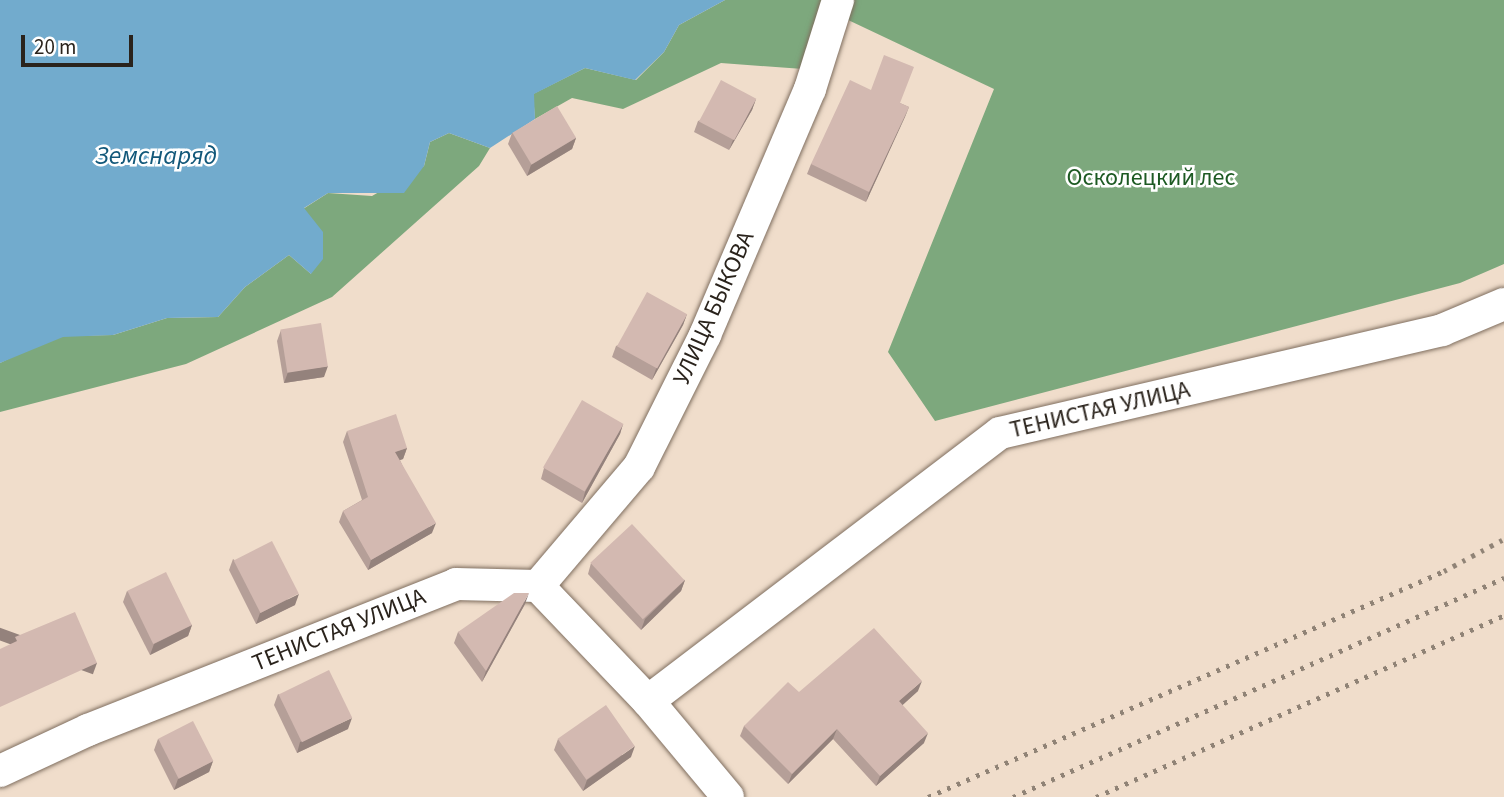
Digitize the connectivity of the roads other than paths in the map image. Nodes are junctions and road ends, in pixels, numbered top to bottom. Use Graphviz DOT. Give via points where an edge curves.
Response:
graph roads {
  1 [pos="838,0"];
  2 [pos="1504,304"];
  3 [pos="538,586"];
  4 [pos="648,701"];
  5 [pos="0,771"];
  6 [pos="728,797"];
  1 -- 3 [label="street, УЛИЦА БЫКОВА" via="805,101 705,335 639,467"];
  2 -- 4 [label="street, ТЕНИСТАЯ УЛИЦА" via="1442,330 1000,433"];
  3 -- 4 [label="street"];
  3 -- 5 [label="street, ТЕНИСТАЯ УЛИЦА" via="456,584 88,730"];
  4 -- 6 [label="street"];
}
